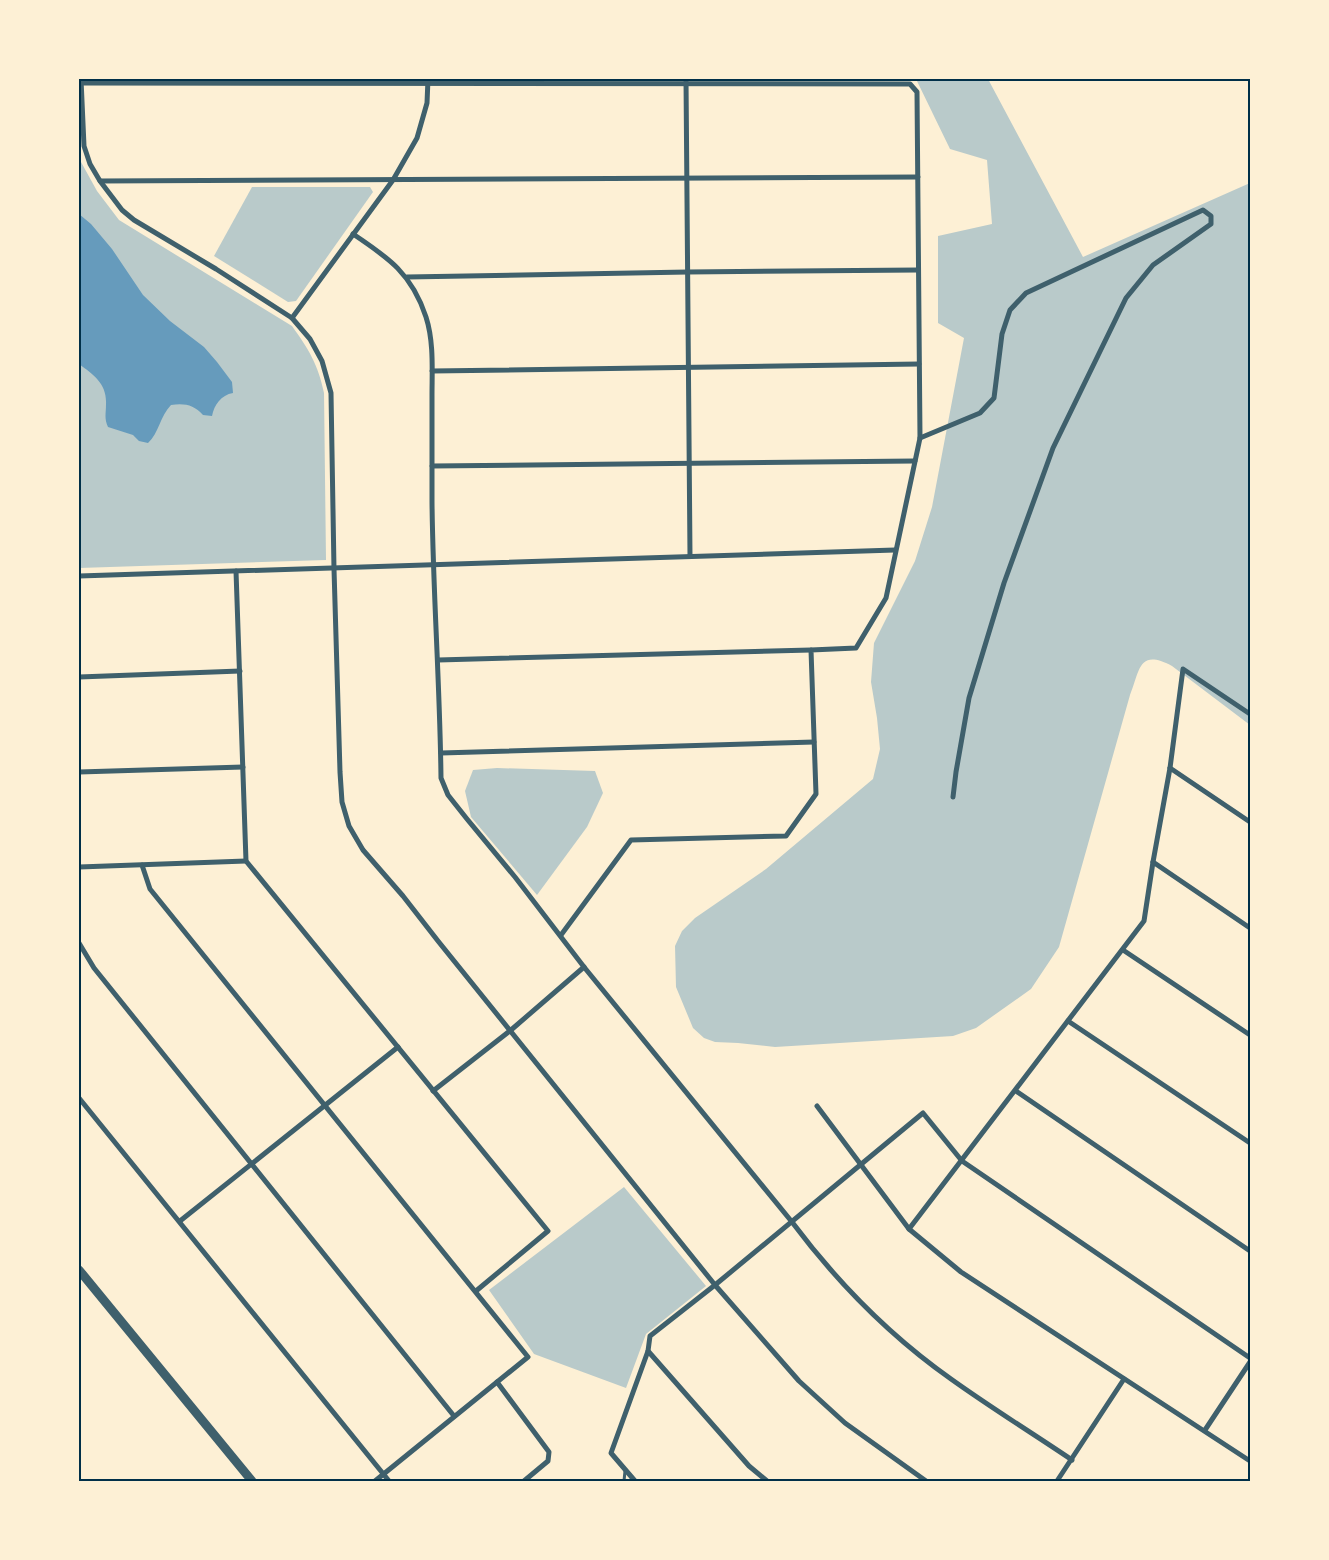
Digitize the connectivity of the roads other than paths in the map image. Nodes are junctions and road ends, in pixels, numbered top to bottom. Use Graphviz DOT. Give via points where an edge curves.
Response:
graph roads {
  1 [pos="81,81"];
  2 [pos="428,81"];
  3 [pos="686,81"];
  4 [pos="855,81"];
  5 [pos="918,177"];
  6 [pos="687,179"];
  7 [pos="393,180"];
  8 [pos="100,181"];
  9 [pos="353,234"];
  10 [pos="918,270"];
  11 [pos="688,272"];
  12 [pos="407,277"];
  13 [pos="292,318"];
  14 [pos="919,364"];
  15 [pos="689,367"];
  16 [pos="432,371"];
  17 [pos="920,438"];
  18 [pos="915,460"];
  19 [pos="690,462"];
  20 [pos="432,466"];
  21 [pos="895,550"];
  22 [pos="690,556"];
  23 [pos="433,566"];
  24 [pos="334,569"];
  25 [pos="236,571"];
  26 [pos="79,576"];
  27 [pos="811,650"];
  28 [pos="438,660"];
  29 [pos="240,671"];
  30 [pos="79,677"];
  31 [pos="1250,714"];
  32 [pos="814,742"];
  33 [pos="441,754"];
  34 [pos="243,767"];
  35 [pos="1170,768"];
  36 [pos="79,772"];
  37 [pos="953,797"];
  38 [pos="1250,822"];
  39 [pos="246,861"];
  40 [pos="1153,862"];
  41 [pos="142,865"];
  42 [pos="79,867"];
  43 [pos="1250,928"];
  44 [pos="561,935"];
  45 [pos="79,943"];
  46 [pos="1123,950"];
  47 [pos="584,966"];
  48 [pos="1068,1021"];
  49 [pos="511,1030"];
  50 [pos="1250,1035"];
  51 [pos="398,1047"];
  52 [pos="1016,1091"];
  53 [pos="433,1092"];
  54 [pos="79,1098"];
  55 [pos="324,1105"];
  56 [pos="817,1106"];
  57 [pos="1250,1143"];
  58 [pos="962,1161"];
  59 [pos="252,1163"];
  60 [pos="861,1165"];
  61 [pos="180,1221"];
  62 [pos="792,1222"];
  63 [pos="909,1229"];
  64 [pos="1250,1251"];
  65 [pos="79,1270"];
  66 [pos="715,1285"];
  67 [pos="476,1291"];
  68 [pos="648,1351"];
  69 [pos="1250,1358"];
  70 [pos="1250,1362"];
  71 [pos="1124,1379"];
  72 [pos="497,1382"];
  73 [pos="454,1416"];
  74 [pos="1205,1430"];
  75 [pos="1072,1460"];
  76 [pos="1250,1461"];
  77 [pos="625,1471"];
  78 [pos="383,1474"];
  79 [pos="252,1481"];
  80 [pos="375,1481"];
  81 [pos="389,1481"];
  82 [pos="524,1481"];
  83 [pos="624,1481"];
  84 [pos="635,1481"];
  85 [pos="767,1481"];
  86 [pos="926,1481"];
  87 [pos="1058,1481"];
  1 -- 2 [label="street"];
  1 -- 8 [label="street" via="84,146"];
  2 -- 3 [label="street"];
  2 -- 7 [label="street" via="427,103 417,138"];
  3 -- 4 [label="street"];
  3 -- 6 [label="street"];
  4 -- 5 [label="street" via="910,84 917,92"];
  5 -- 6 [label="street"];
  5 -- 10 [label="street"];
  6 -- 7 [label="street"];
  6 -- 11 [label="street"];
  7 -- 8 [label="street"];
  7 -- 9 [label="street"];
  8 -- 13 [label="street" via="134,220"];
  9 -- 12 [label="street" via="386,256"];
  9 -- 13 [label="street"];
  10 -- 11 [label="street"];
  10 -- 14 [label="street"];
  11 -- 12 [label="street"];
  11 -- 15 [label="street"];
  12 -- 16 [label="street" via="426,318"];
  13 -- 24 [label="street" via="310,339 322,361 331,393"];
  14 -- 15 [label="street"];
  14 -- 17 [label="street"];
  15 -- 16 [label="street"];
  15 -- 19 [label="street"];
  16 -- 20 [label="street"];
  17 -- 18 [label="street"];
  17 -- 37 [label="street" via="980,413 994,398 1002,334 1010,310 1026,293 1203,210 1211,216 1211,224 1153,265 1126,298 1053,448 1004,583 969,698"];
  18 -- 19 [label="street"];
  18 -- 21 [label="street"];
  19 -- 20 [label="street"];
  19 -- 22 [label="street"];
  20 -- 23 [label="street"];
  21 -- 22 [label="street"];
  21 -- 27 [label="street" via="886,598 856,648"];
  22 -- 23 [label="street"];
  23 -- 24 [label="street"];
  23 -- 28 [label="street"];
  24 -- 25 [label="street"];
  24 -- 49 [label="street" via="340,772 342,802 349,826 363,850"];
  25 -- 26 [label="street"];
  25 -- 29 [label="street"];
  27 -- 28 [label="street"];
  27 -- 32 [label="street"];
  28 -- 33 [label="street"];
  29 -- 30 [label="street"];
  29 -- 34 [label="street"];
  31 -- 35 [label="street" via="1183,669"];
  32 -- 33 [label="street"];
  32 -- 44 [label="street" via="816,794 786,836 631,840"];
  33 -- 44 [label="street" via="441,778 448,795"];
  34 -- 36 [label="street"];
  34 -- 39 [label="street"];
  35 -- 38 [label="street"];
  35 -- 40 [label="street"];
  39 -- 41 [label="street"];
  39 -- 51 [label="street"];
  40 -- 43 [label="street"];
  40 -- 46 [label="street" via="1144,921"];
  41 -- 42 [label="street"];
  41 -- 55 [label="street" via="150,890"];
  44 -- 47 [label="street"];
  45 -- 59 [label="street" via="94,968"];
  46 -- 48 [label="street"];
  46 -- 50 [label="street"];
  47 -- 49 [label="street"];
  47 -- 62 [label="street"];
  48 -- 52 [label="street"];
  48 -- 57 [label="street"];
  49 -- 53 [label="street"];
  49 -- 66 [label="street"];
  51 -- 53 [label="street"];
  51 -- 55 [label="street"];
  52 -- 58 [label="street"];
  52 -- 64 [label="street"];
  53 -- 67 [label="street" via="548,1231"];
  54 -- 61 [label="street"];
  55 -- 59 [label="street"];
  55 -- 67 [label="street"];
  56 -- 60 [label="street"];
  58 -- 60 [label="street" via="923,1113"];
  58 -- 63 [label="street"];
  58 -- 69 [label="street"];
  59 -- 61 [label="street"];
  59 -- 73 [label="street"];
  60 -- 62 [label="street"];
  60 -- 63 [label="street"];
  61 -- 78 [label="street"];
  62 -- 66 [label="street"];
  62 -- 75 [label="street" via="849,1292 894,1333 950,1379"];
  63 -- 71 [label="street" via="961,1272"];
  65 -- 79 [label="street"];
  66 -- 68 [label="street" via="650,1336"];
  66 -- 86 [label="street" via="799,1381 845,1423"];
  67 -- 72 [label="street" via="528,1357"];
  68 -- 77 [label="street" via="611,1453"];
  68 -- 85 [label="street" via="749,1466"];
  70 -- 74 [label="street"];
  71 -- 74 [label="street"];
  71 -- 75 [label="street"];
  72 -- 73 [label="street"];
  72 -- 82 [label="street" via="549,1452 548,1462"];
  73 -- 78 [label="street"];
  74 -- 76 [label="street"];
  75 -- 87 [label="street"];
  77 -- 83 [label="lane"];
  77 -- 84 [label="street"];
  78 -- 80 [label="street"];
  78 -- 81 [label="street"];
}
